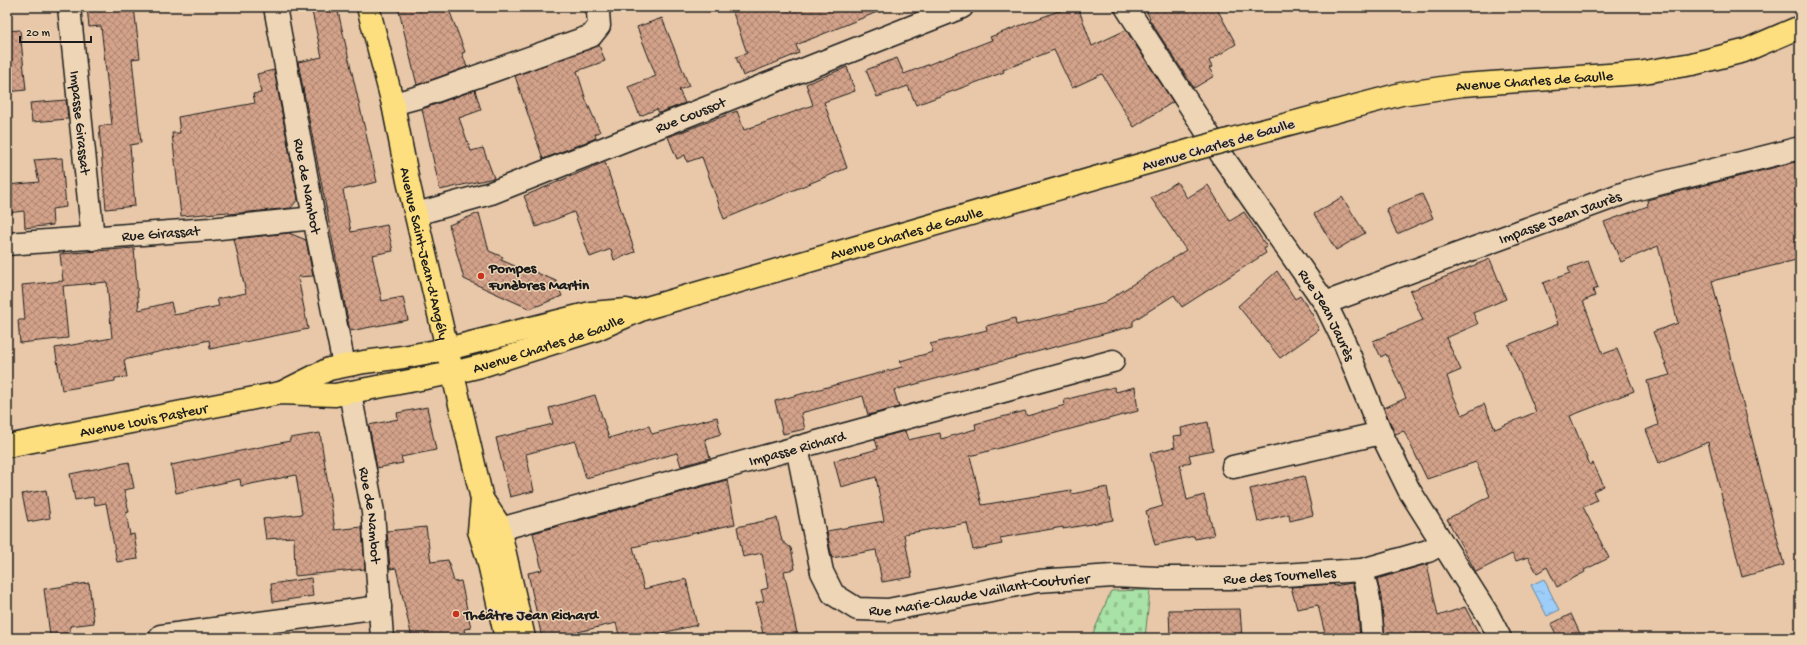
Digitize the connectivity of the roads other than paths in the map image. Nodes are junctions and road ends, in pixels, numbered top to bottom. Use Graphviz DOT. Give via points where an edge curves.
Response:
graph roads {
  1 [pos="69,7"];
  2 [pos="275,7"];
  3 [pos="368,7"];
  4 [pos="596,7"];
  5 [pos="962,7"];
  6 [pos="1126,7"];
  7 [pos="1800,27"];
  8 [pos="393,104"];
  9 [pos="1800,148"];
  10 [pos="416,214"];
  11 [pos="314,218"];
  12 [pos="93,238"];
  13 [pos="7,244"];
  14 [pos="1325,303"];
  15 [pos="643,309"];
  16 [pos="447,349"];
  17 [pos="1113,361"];
  18 [pos="344,365"];
  19 [pos="452,373"];
  20 [pos="280,393"];
  21 [pos="350,393"];
  22 [pos="1381,433"];
  23 [pos="7,446"];
  24 [pos="798,448"];
  25 [pos="1233,467"];
  26 [pos="491,534"];
  27 [pos="1441,544"];
  28 [pos="1362,570"];
  29 [pos="1113,576"];
  30 [pos="380,607"];
  31 [pos="161,636"];
  32 [pos="382,638"];
  33 [pos="506,638"];
  34 [pos="524,638"];
  35 [pos="1373,638"];
  36 [pos="1500,638"];
  1 -- 12 [label="street, Impasse Girassat"];
  2 -- 11 [label="street, Rue de Nambot"];
  3 -- 8 [label="main road, Avenue Saint-Jean-d'Angély"];
  4 -- 8 [label="street" via="599,26 591,36"];
  5 -- 10 [label="street, Rue Coussot" via="491,192"];
  6 -- 14 [label="street, Rue Jean Jaurès" via="1225,160"];
  7 -- 15 [label="main road, Avenue Charles de Gaulle, bridge" via="1744,51 1692,64 1638,73 1491,82 1401,94 1196,149"];
  8 -- 10 [label="main road, Avenue Saint-Jean-d'Angély"];
  9 -- 14 [label="street, Impasse Jean Jaurès" via="1630,191"];
  10 -- 16 [label="main road, Avenue Saint-Jean-d'Angély"];
  11 -- 12 [label="street, Rue Girassat"];
  11 -- 18 [label="street, Rue de Nambot"];
  12 -- 13 [label="street, Rue Girassat"];
  14 -- 22 [label="street, Rue Jean Jaurès" via="1345,344"];
  15 -- 16 [label="main road, Avenue Charles de Gaulle" via="592,313"];
  15 -- 19 [label="main road, Avenue Charles de Gaulle" via="597,330"];
  16 -- 18 [label="main road, Avenue Louis Pasteur"];
  16 -- 19 [label="main road, Avenue Saint-Jean-d'Angély"];
  17 -- 24 [label="street, Impasse Richard"];
  18 -- 20 [label="main road, Avenue Louis Pasteur" via="329,369"];
  19 -- 21 [label="main road, Avenue Louis Pasteur"];
  19 -- 26 [label="main road, Avenue Saint-Jean-d'Angély" via="482,500 479,531"];
  20 -- 21 [label="main road, Avenue Louis Pasteur"];
  20 -- 23 [label="main road, Avenue Louis Pasteur"];
  21 -- 30 [label="street, Rue de Nambot" via="372,512"];
  22 -- 25 [label="street"];
  22 -- 27 [label="street, Rue Jean Jaurès" via="1409,490"];
  24 -- 26 [label="street, Impasse Richard"];
  24 -- 29 [label="street, Rue Marie-Claude Vaillant-Couturier" via="822,572 833,594 857,609 888,610 1037,581"];
  26 -- 33 [label="main road, Avenue Saint-Jean-d'Angély"];
  26 -- 34 [label="main road, Avenue Saint-Jean-d'Angély"];
  27 -- 28 [label="street, Rue des Tournelles" via="1428,551"];
  27 -- 36 [label="street, Rue Jean Jaurès" via="1488,615"];
  28 -- 29 [label="street, Rue des Tournelles" via="1235,578"];
  28 -- 35 [label="street" via="1369,600"];
  30 -- 31 [label="street"];
  30 -- 32 [label="street, Rue de Nambot"];
}
